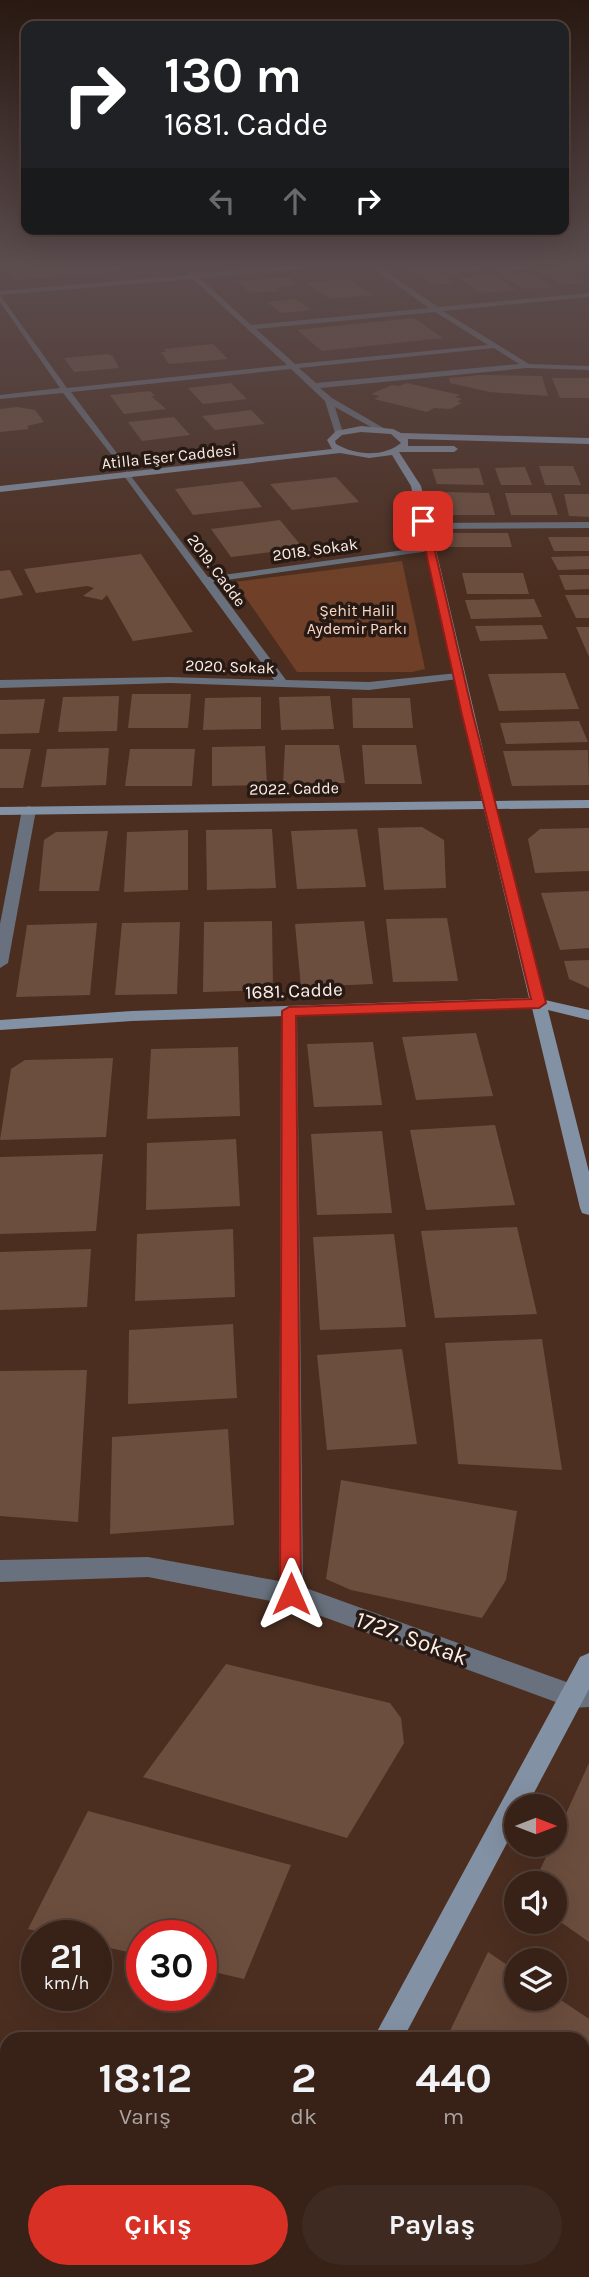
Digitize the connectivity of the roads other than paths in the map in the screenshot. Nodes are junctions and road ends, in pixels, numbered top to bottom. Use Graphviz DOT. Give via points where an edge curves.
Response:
graph roads {
  1 [pos="53,372"];
  2 [pos="241,372"];
  3 [pos="299,372"];
  4 [pos="460,372"];
  5 [pos="314,386"];
  6 [pos="65,390"];
  7 [pos="0,397"];
  8 [pos="329,400"];
  9 [pos="383,430"];
  10 [pos="400,436"];
  11 [pos="331,438"];
  12 [pos="589,441"];
  13 [pos="289,445"];
  14 [pos="249,450"];
  15 [pos="342,450"];
  16 [pos="397,450"];
  17 [pos="467,450"];
  18 [pos="370,454"];
  19 [pos="133,463"];
  20 [pos="121,464"];
  21 [pos="107,466"];
  22 [pos="127,474"];
  23 [pos="416,486"];
  24 [pos="0,489"];
  25 [pos="589,525"];
  26 [pos="424,526"];
  27 [pos="429,548"];
  28 [pos="205,580"];
  29 [pos="458,676"];
  30 [pos="0,684"];
  31 [pos="283,684"];
  32 [pos="489,803"];
  33 [pos="589,804"];
  34 [pos="29,810"];
  35 [pos="0,811"];
  36 [pos="0,963"];
  37 [pos="539,1003"];
  38 [pos="289,1011"];
  39 [pos="589,1015"];
  40 [pos="0,1025"];
  41 [pos="589,1208"];
  42 [pos="0,1571"];
  43 [pos="291,1594"];
  44 [pos="589,1665"];
  45 [pos="580,1695"];
  46 [pos="391,2032"];
  1 -- 6 [label="street"];
  2 -- 6 [label="street"];
  3 -- 5 [label="street"];
  4 -- 5 [label="street"];
  5 -- 8 [label="street"];
  6 -- 7 [label="street"];
  6 -- 20 [label="street"];
  8 -- 9 [label="street"];
  8 -- 11 [label="street"];
  9 -- 10 [label="street"];
  9 -- 11 [label="street" via="361,429"];
  10 -- 12 [label="street"];
  10 -- 16 [label="street" via="405,440"];
  11 -- 15 [label="street"];
  13 -- 14 [label="street, Atilla Eşer Caddesi"];
  15 -- 18 [label="street, Atilla Eşer Caddesi"];
  15 -- 22 [label="street, Atilla Eşer Caddesi"];
  16 -- 17 [label="street"];
  16 -- 18 [label="street"];
  16 -- 23 [label="street"];
  18 -- 23 [label="street"];
  19 -- 20 [label="street, Atilla Eşer Caddesi"];
  20 -- 21 [label="street, Atilla Eşer Caddesi"];
  22 -- 24 [label="street, Atilla Eşer Caddesi"];
  22 -- 28 [label="street, 2019. Cadde"];
  23 -- 26 [label="street"];
  25 -- 26 [label="street"];
  26 -- 27 [label="street"];
  27 -- 28 [label="street, 2018. Sokak"];
  27 -- 29 [label="street"];
  28 -- 31 [label="street, 2019. Cadde"];
  29 -- 31 [label="street, 2020. Sokak" via="369,686"];
  29 -- 32 [label="street"];
  30 -- 31 [label="street, 2020. Sokak" via="170,680"];
  32 -- 33 [label="street, 2022. Cadde"];
  32 -- 34 [label="street, 2022. Cadde"];
  32 -- 37 [label="street"];
  34 -- 35 [label="street, 2022. Cadde"];
  34 -- 36 [label="street"];
  37 -- 38 [label="street, 1681. Cadde"];
  37 -- 39 [label="street, 1681. Cadde"];
  37 -- 41 [label="street"];
  38 -- 40 [label="street, 1681. Cadde"];
  38 -- 43 [label="street"];
  42 -- 43 [label="street, 1727. Sokak" via="148,1567"];
  43 -- 45 [label="street, 1727. Sokak"];
  44 -- 45 [label="street"];
  45 -- 46 [label="street"];
}
